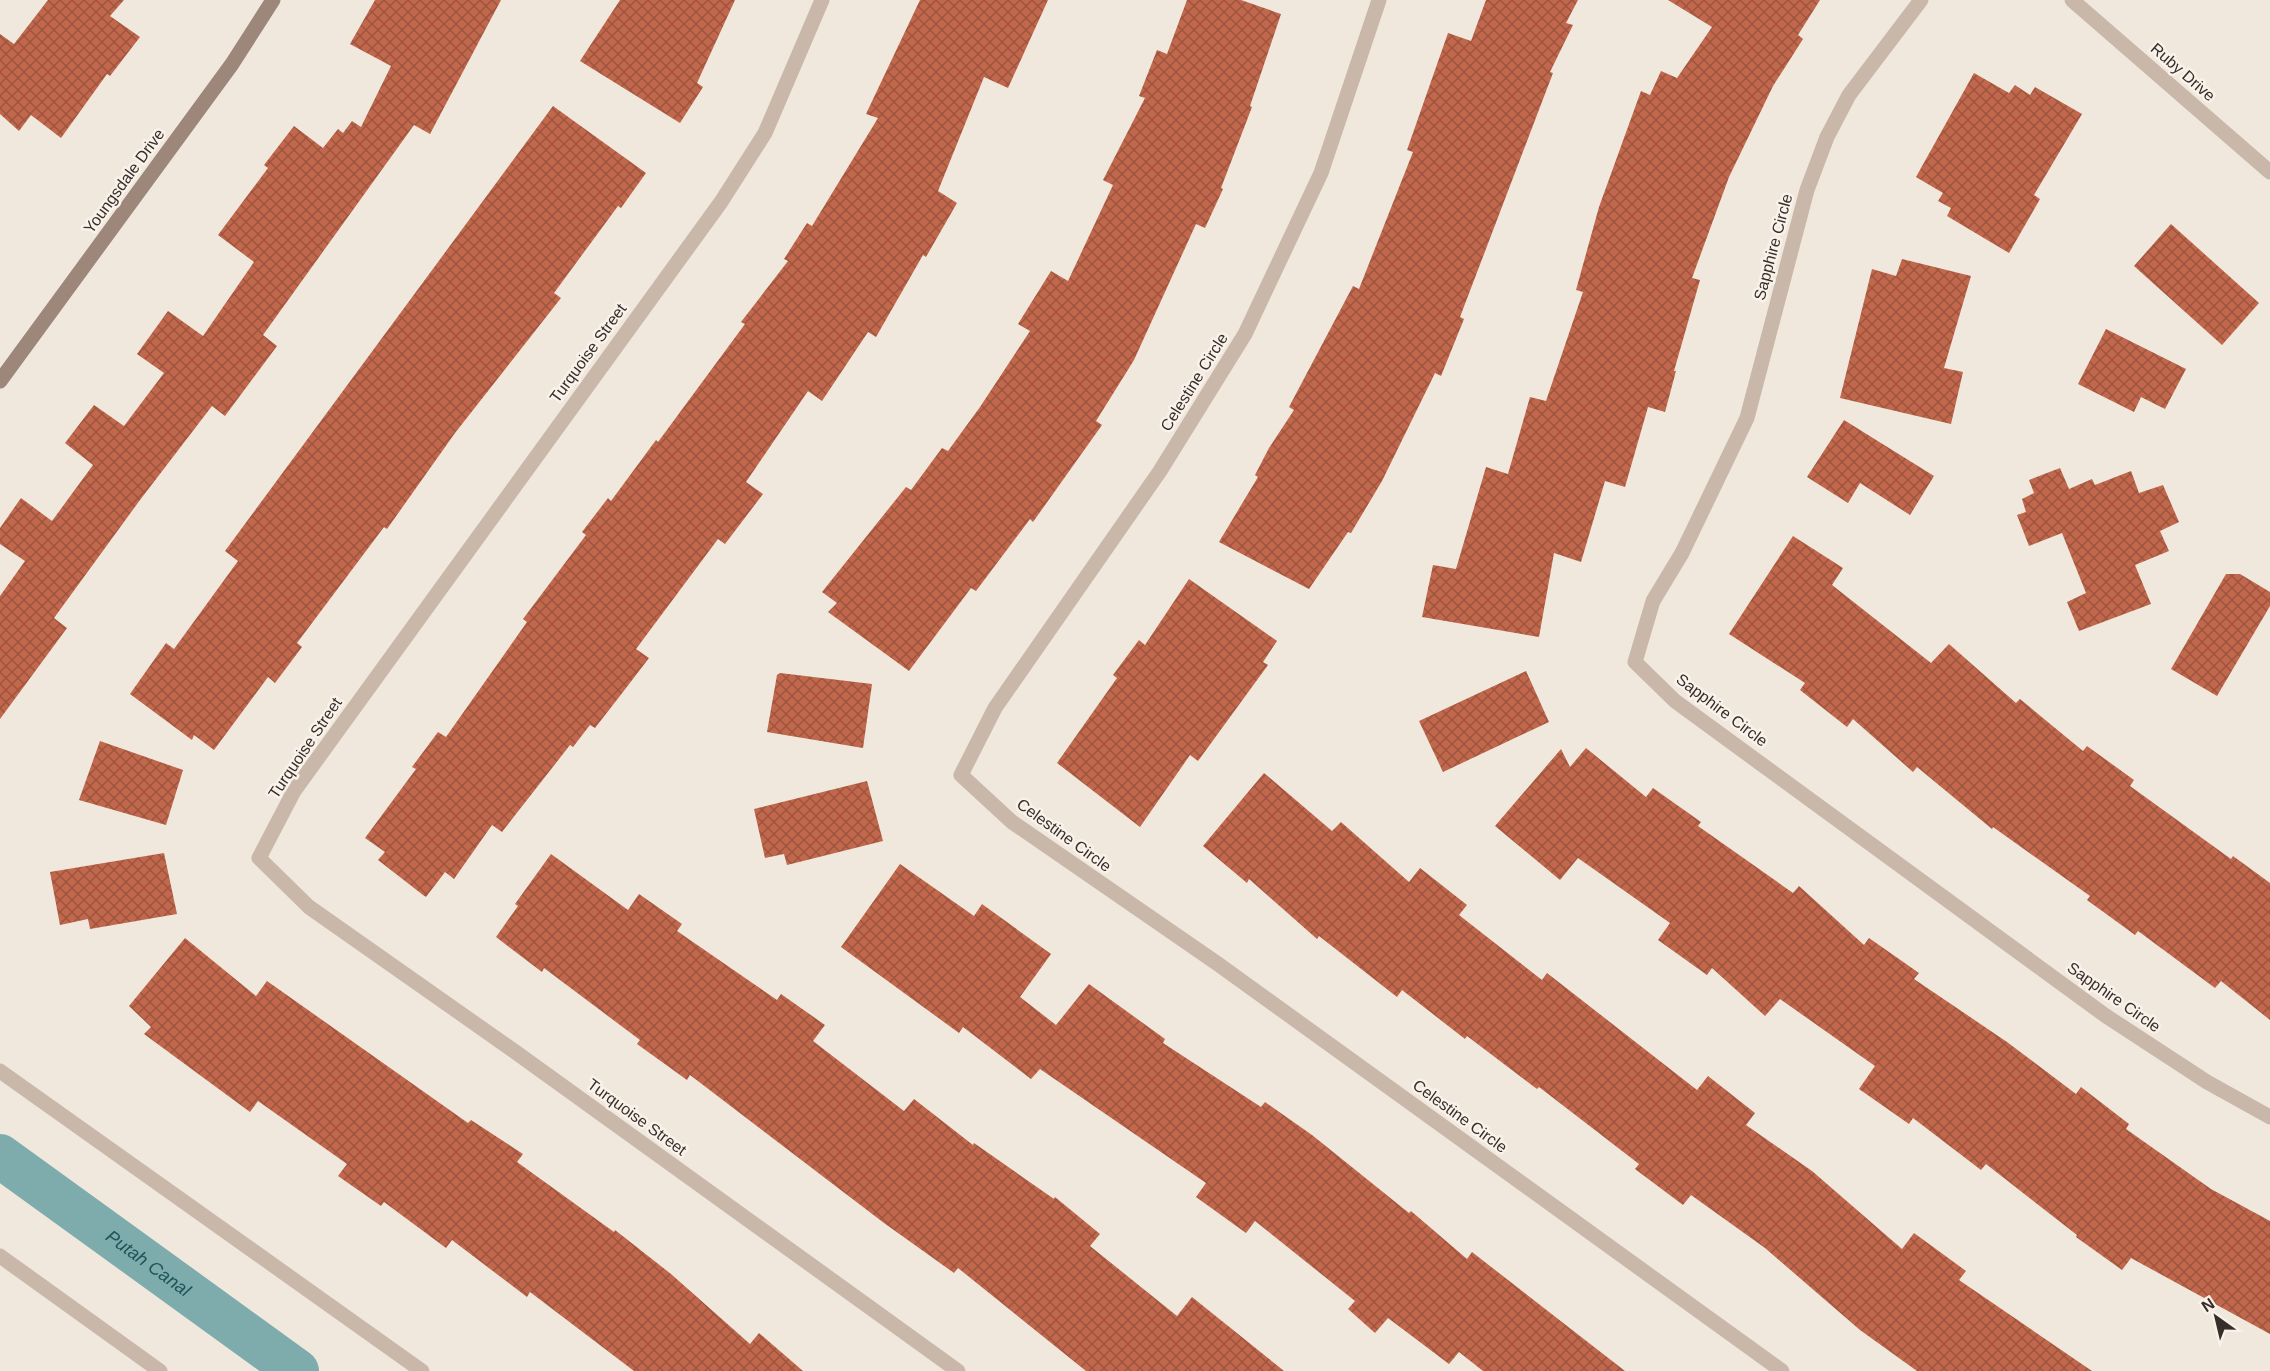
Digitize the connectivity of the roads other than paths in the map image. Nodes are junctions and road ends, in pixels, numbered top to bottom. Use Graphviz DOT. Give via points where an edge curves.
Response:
graph roads {
  1 [pos="273,0"];
  2 [pos="822,0"];
  3 [pos="1379,0"];
  4 [pos="1921,0"];
  5 [pos="2072,0"];
  6 [pos="2270,172"];
  7 [pos="0,381"];
  8 [pos="0,1071"];
  9 [pos="2270,1118"];
  10 [pos="0,1256"];
  11 [pos="160,1371"];
  12 [pos="422,1371"];
  13 [pos="958,1371"];
  14 [pos="1782,1371"];
  1 -- 7 [label="street, Youngsdale Drive" via="232,64"];
  2 -- 13 [label="street, Turquoise Street" via="765,133 721,202 294,791 259,858 309,907"];
  3 -- 14 [label="street, Celestine Circle" via="1321,173 1245,334 1160,471 994,708 961,775 1012,822 1227,971"];
  4 -- 9 [label="street, Sapphire Circle" via="1849,95 1827,137 1807,190 1747,418 1682,553 1653,601 1635,662 1675,701 2106,1016"];
  5 -- 6 [label="street, Ruby Drive"];
  8 -- 12 [label="street"];
  10 -- 11 [label="street"];
}
